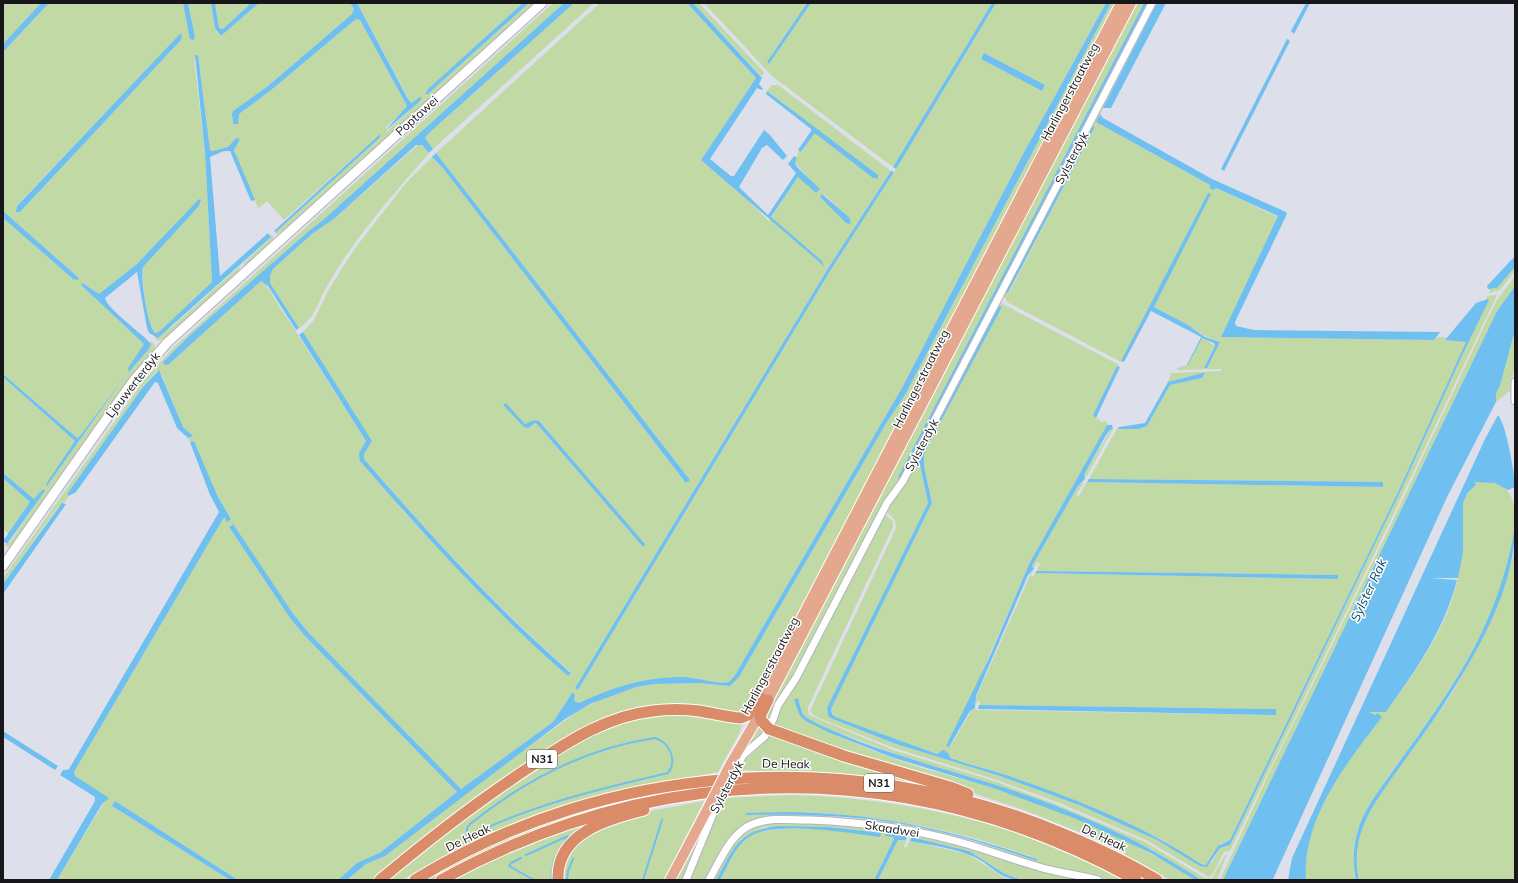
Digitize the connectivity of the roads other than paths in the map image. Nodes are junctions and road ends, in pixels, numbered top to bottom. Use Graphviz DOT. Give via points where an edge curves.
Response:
graph roads {
  1 [pos="542,3"];
  2 [pos="1121,3"];
  3 [pos="1131,3"];
  4 [pos="1152,3"];
  5 [pos="292,229"];
  6 [pos="1515,382"];
  7 [pos="1515,401"];
  8 [pos="3,566"];
  9 [pos="764,699"];
  10 [pos="769,729"];
  11 [pos="734,765"];
  12 [pos="858,791"];
  13 [pos="711,810"];
  14 [pos="1018,815"];
  15 [pos="380,880"];
  16 [pos="415,880"];
  17 [pos="442,880"];
  18 [pos="558,880"];
  19 [pos="670,880"];
  20 [pos="686,880"];
  21 [pos="709,880"];
  22 [pos="1098,880"];
  23 [pos="1136,880"];
  24 [pos="1157,880"];
  1 -- 5 [label="main road, Poptawei"];
  2 -- 9 [label="main road, Harlingerstraatweg"];
  3 -- 9 [label="main road, Harlingerstraatweg"];
  4 -- 10 [label="street, Sylsterdyk" via="903,481 887,503 796,678 778,705"];
  5 -- 8 [label="main road, Ljouwerterdyk" via="151,360 119,401"];
  6 -- 7 [label="street"];
  9 -- 10 [label="highway" via="760,716"];
  9 -- 11 [label="main road, Harlingerstraatweg"];
  9 -- 15 [label="highway, N31" via="748,715 741,718 688,710 654,710 603,724 562,746 493,792 421,845"];
  10 -- 11 [label="street, Sylsterdyk" via="761,741"];
  10 -- 14 [label="highway, N31" via="844,756 950,787"];
  11 -- 13 [label="main road, Harlingerstraatweg, bridge"];
  12 -- 17 [label="highway, De Heak / N31" via="802,787 746,788 650,801 608,811 539,834 492,854"];
  12 -- 18 [label="highway, N31" via="740,795 697,800 622,816 597,824 575,839 559,866"];
  12 -- 23 [label="highway, De Heak / N31" via="924,801 1018,826 1086,854"];
  13 -- 19 [label="main road, Harlingerstraatweg"];
  13 -- 20 [label="street, Sylsterdyk"];
  14 -- 16 [label="highway, De Heak / N31" via="938,793 864,781 776,776 701,781 610,798 554,814 462,854"];
  14 -- 24 [label="highway, De Heak / N31" via="1092,846"];
  21 -- 22 [label="street, Skaadwei" via="733,839 753,824 769,820 868,825 908,831 962,843 1037,867"];
}
